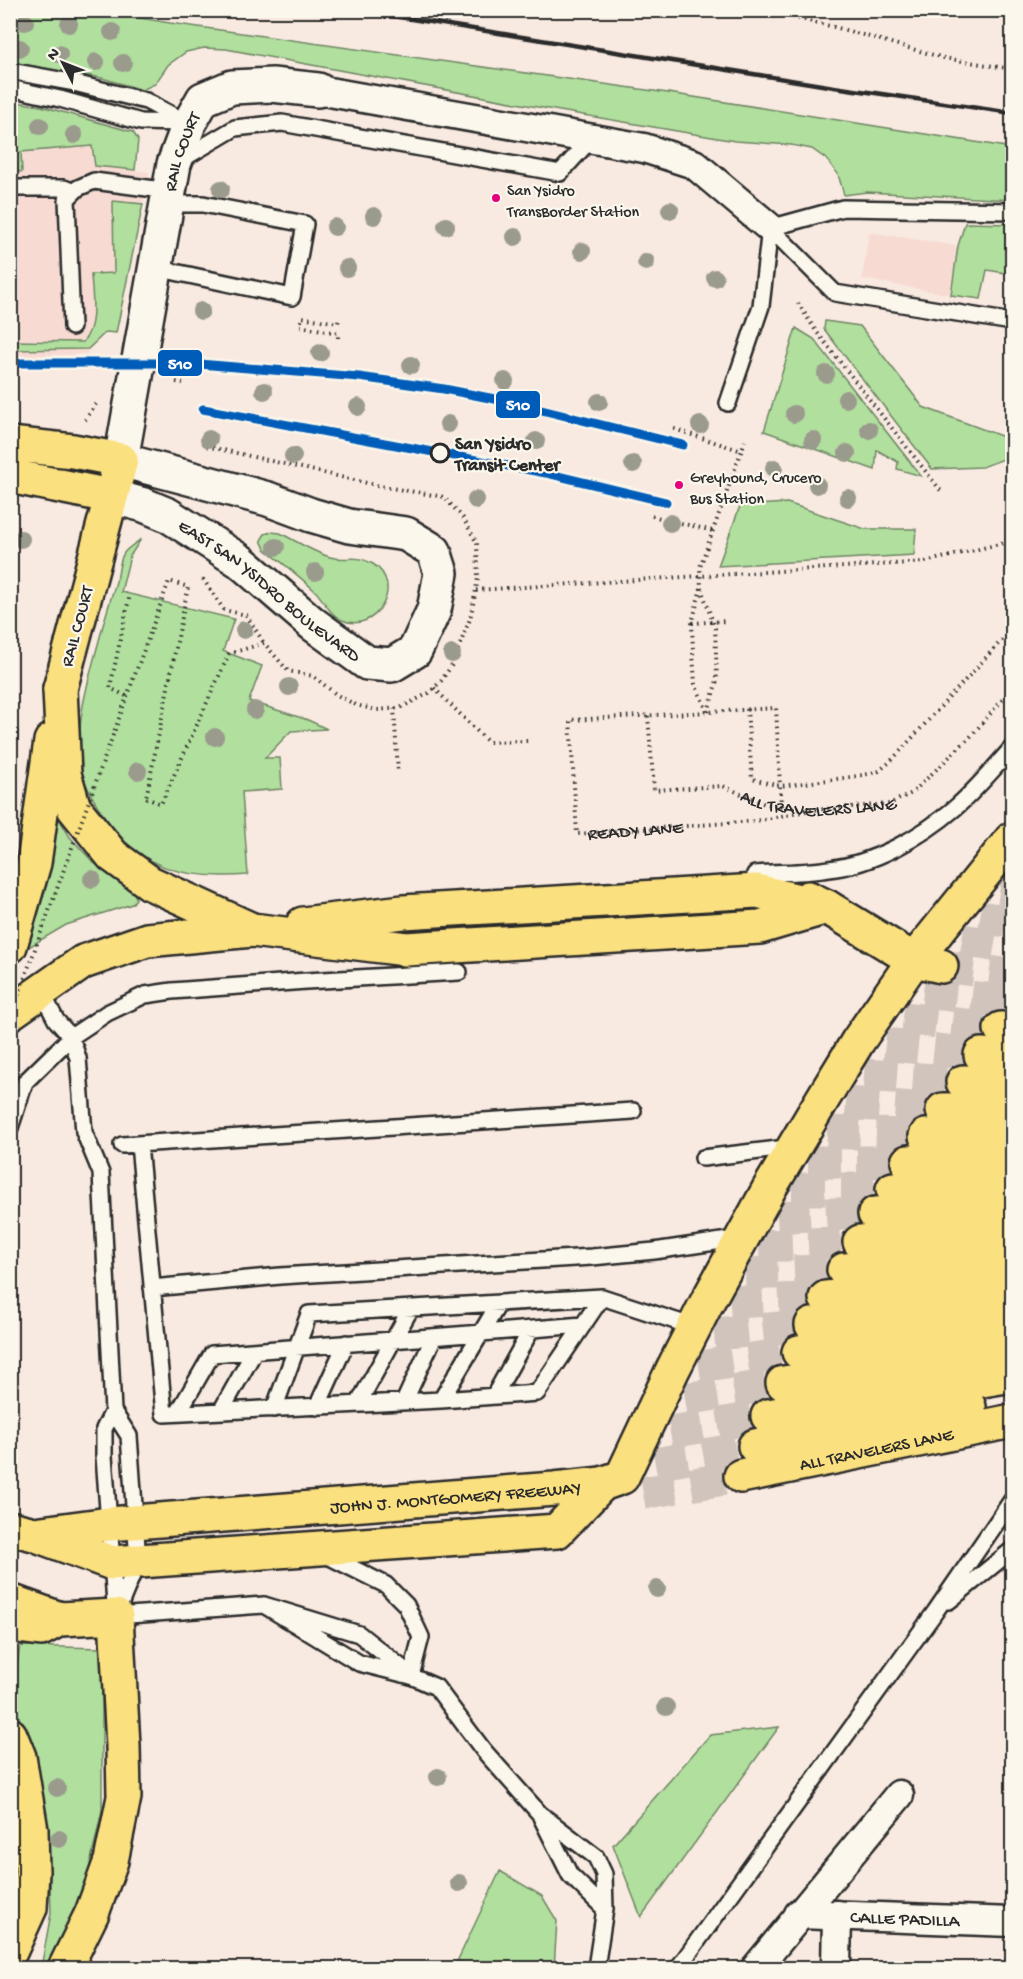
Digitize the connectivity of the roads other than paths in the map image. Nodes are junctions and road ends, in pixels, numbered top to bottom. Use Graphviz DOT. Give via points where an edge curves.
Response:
graph roads {
  1 [pos="10,71"];
  2 [pos="10,88"];
  3 [pos="318,90"];
  4 [pos="189,124"];
  5 [pos="591,139"];
  6 [pos="170,186"];
  7 [pos="10,188"];
  8 [pos="74,192"];
  9 [pos="1012,211"];
  10 [pos="770,228"];
  11 [pos="156,268"];
  12 [pos="1012,322"];
  13 [pos="72,327"];
  14 [pos="728,403"];
  15 [pos="10,444"];
  16 [pos="121,460"];
  17 [pos="10,476"];
  18 [pos="110,496"];
  19 [pos="60,689"];
  20 [pos="1012,748"];
  21 [pos="755,874"];
  22 [pos="985,885"];
  23 [pos="827,907"];
  24 [pos="252,930"];
  25 [pos="10,946"];
  26 [pos="459,972"];
  27 [pos="918,976"];
  28 [pos="41,991"];
  29 [pos="10,1013"];
  30 [pos="71,1037"];
  31 [pos="963,1082"];
  32 [pos="1012,1083"];
  33 [pos="1012,1109"];
  34 [pos="633,1111"];
  35 [pos="10,1128"];
  36 [pos="1012,1136"];
  37 [pos="139,1144"];
  38 [pos="122,1145"];
  39 [pos="704,1158"];
  40 [pos="1012,1160"];
  41 [pos="901,1175"];
  42 [pos="1012,1185"];
  43 [pos="1012,1209"];
  44 [pos="1012,1232"];
  45 [pos="749,1246"];
  46 [pos="1012,1260"];
  47 [pos="844,1270"];
  48 [pos="1012,1281"];
  49 [pos="152,1288"];
  50 [pos="602,1297"];
  51 [pos="499,1303"];
  52 [pos="1012,1305"];
  53 [pos="411,1308"];
  54 [pos="583,1325"];
  55 [pos="812,1325"];
  56 [pos="1012,1328"];
  57 [pos="531,1330"];
  58 [pos="481,1334"];
  59 [pos="434,1337"];
  60 [pos="393,1340"];
  61 [pos="346,1343"];
  62 [pos="298,1347"];
  63 [pos="254,1352"];
  64 [pos="1012,1352"];
  65 [pos="1012,1375"];
  66 [pos="783,1383"];
  67 [pos="494,1396"];
  68 [pos="1012,1399"];
  69 [pos="441,1400"];
  70 [pos="404,1402"];
  71 [pos="358,1404"];
  72 [pos="317,1407"];
  73 [pos="274,1409"];
  74 [pos="221,1411"];
  75 [pos="113,1412"];
  76 [pos="178,1413"];
  77 [pos="768,1416"];
  78 [pos="1012,1421"];
  79 [pos="755,1446"];
  80 [pos="645,1451"];
  81 [pos="741,1476"];
  82 [pos="1012,1500"];
  83 [pos="22,1531"];
  84 [pos="123,1532"];
  85 [pos="312,1548"];
  86 [pos="1012,1550"];
  87 [pos="10,1601"];
  88 [pos="264,1605"];
  89 [pos="935,1612"];
  90 [pos="116,1616"];
  91 [pos="60,1619"];
  92 [pos="10,1625"];
  93 [pos="411,1676"];
  94 [pos="10,1735"];
  95 [pos="898,1795"];
  96 [pos="540,1814"];
  97 [pos="605,1909"];
  98 [pos="800,1914"];
  99 [pos="837,1915"];
  100 [pos="1012,1922"];
  101 [pos="10,1952"];
  102 [pos="65,1968"];
  103 [pos="596,1968"];
  104 [pos="678,1968"];
  105 [pos="756,1968"];
  106 [pos="836,1968"];
  1 -- 4 [label="lane" via="146,101"];
  2 -- 4 [label="lane" via="141,122"];
  3 -- 4 [label="street, RAIL COURT" via="272,85 232,87 203,99"];
  3 -- 5 [label="street, RAIL COURT"];
  4 -- 6 [label="street, RAIL COURT"];
  5 -- 6 [label="lane" via="560,173 282,123 235,128"];
  5 -- 10 [label="street, RAIL COURT" via="644,148 694,164"];
  6 -- 8 [label="lane" via="94,181"];
  6 -- 11 [label="street, RAIL COURT"];
  6 -- 11 [label="lane" via="203,204 305,224 292,297"];
  7 -- 8 [label="lane" via="63,188"];
  8 -- 13 [label="lane" via="68,199"];
  9 -- 10 [label="lane" via="843,208"];
  10 -- 12 [label="lane" via="835,293"];
  10 -- 14 [label="lane" via="760,306"];
  11 -- 16 [label="street, RAIL COURT"];
  15 -- 16 [label="main road, EAST SAN YSIDRO BOULEVARD"];
  16 -- 18 [label="main road, RAIL COURT"];
  16 -- 18 [label="street, EAST SAN YSIDRO BOULEVARD" via="268,499 349,526 406,534 434,551 441,573 434,610 415,651 392,665 368,663 313,624 240,561 168,515"];
  17 -- 18 [label="main road, EAST SAN YSIDRO BOULEVARD"];
  18 -- 19 [label="main road, RAIL COURT"];
  19 -- 24 [label="main road" via="64,774 74,808 113,856 150,883"];
  19 -- 25 [label="main road" via="34,863"];
  20 -- 21 [label="lane" via="955,808 892,849 861,862 829,869"];
  21 -- 23 [label="main road"];
  21 -- 24 [label="main road" via="403,893"];
  22 -- 27 [label="main road"];
  23 -- 24 [label="main road" via="758,908 405,933"];
  23 -- 27 [label="main road"];
  24 -- 28 [label="main road" via="147,940 83,962"];
  26 -- 30 [label="lane" via="145,995 107,1013"];
  27 -- 45 [label="main road" via="851,1073"];
  28 -- 29 [label="main road"];
  28 -- 30 [label="lane" via="56,1020"];
  30 -- 35 [label="lane" via="25,1082"];
  30 -- 75 [label="lane" via="78,1058 84,1132 101,1173"];
  31 -- 32 [label="main road"];
  33 -- 41 [label="main road"];
  34 -- 37 [label="lane"];
  36 -- 41 [label="main road"];
  37 -- 38 [label="lane"];
  37 -- 49 [label="lane"];
  39 -- 45 [label="lane"];
  40 -- 41 [label="main road"];
  41 -- 42 [label="main road"];
  41 -- 43 [label="main road"];
  41 -- 44 [label="main road"];
  45 -- 49 [label="lane"];
  45 -- 50 [label="lane"];
  45 -- 80 [label="main road"];
  46 -- 47 [label="main road"];
  48 -- 55 [label="main road"];
  49 -- 76 [label="lane" via="164,1414"];
  50 -- 51 [label="lane"];
  50 -- 54 [label="lane"];
  51 -- 53 [label="lane"];
  51 -- 58 [label="lane"];
  52 -- 55 [label="main road"];
  53 -- 60 [label="lane"];
  53 -- 62 [label="lane" via="309,1314"];
  54 -- 57 [label="lane"];
  54 -- 67 [label="lane" via="537,1393"];
  55 -- 56 [label="main road"];
  57 -- 58 [label="lane"];
  57 -- 67 [label="lane"];
  58 -- 59 [label="lane"];
  58 -- 69 [label="lane"];
  59 -- 60 [label="lane"];
  59 -- 70 [label="lane"];
  60 -- 61 [label="lane"];
  60 -- 71 [label="lane"];
  61 -- 62 [label="lane"];
  61 -- 72 [label="lane"];
  62 -- 63 [label="lane"];
  62 -- 73 [label="lane"];
  63 -- 74 [label="lane"];
  63 -- 76 [label="lane" via="212,1353"];
  64 -- 66 [label="main road"];
  65 -- 77 [label="main road"];
  67 -- 69 [label="lane"];
  68 -- 79 [label="main road, ALL TRAVELERS LANE"];
  69 -- 70 [label="lane"];
  70 -- 71 [label="lane"];
  71 -- 72 [label="lane"];
  72 -- 73 [label="lane"];
  73 -- 74 [label="lane"];
  74 -- 76 [label="lane"];
  75 -- 84 [label="lane" via="104,1430"];
  75 -- 84 [label="lane" via="129,1436"];
  78 -- 81 [label="main road, ALL TRAVELERS LANE"];
  80 -- 84 [label="main road, JOHN J. MONTGOMERY FREEWAY"];
  80 -- 85 [label="main road" via="556,1531"];
  82 -- 89 [label="lane"];
  83 -- 84 [label="main road, JOHN J. MONTGOMERY FREEWAY"];
  84 -- 85 [label="main road"];
  84 -- 90 [label="lane"];
  84 -- 90 [label="lane"];
  85 -- 93 [label="lane" via="386,1585 406,1605 421,1637"];
  86 -- 89 [label="lane"];
  87 -- 91 [label="main road"];
  88 -- 90 [label="lane"];
  88 -- 93 [label="lane" via="359,1662"];
  88 -- 93 [label="lane" via="359,1634"];
  89 -- 104 [label="lane"];
  90 -- 91 [label="main road"];
  90 -- 102 [label="main road" via="124,1797 111,1861"];
  91 -- 92 [label="main road" via="41,1629"];
  93 -- 96 [label="lane" via="436,1687 484,1751"];
  94 -- 101 [label="main road" via="19,1757 28,1809 33,1872 30,1908"];
  95 -- 98 [label="street"];
  96 -- 97 [label="lane" via="570,1875"];
  96 -- 97 [label="lane" via="596,1857 604,1874"];
  97 -- 103 [label="lane"];
  98 -- 99 [label="street, CALLE PADILLA"];
  98 -- 105 [label="street"];
  99 -- 100 [label="street, CALLE PADILLA"];
  99 -- 106 [label="street"];
}
